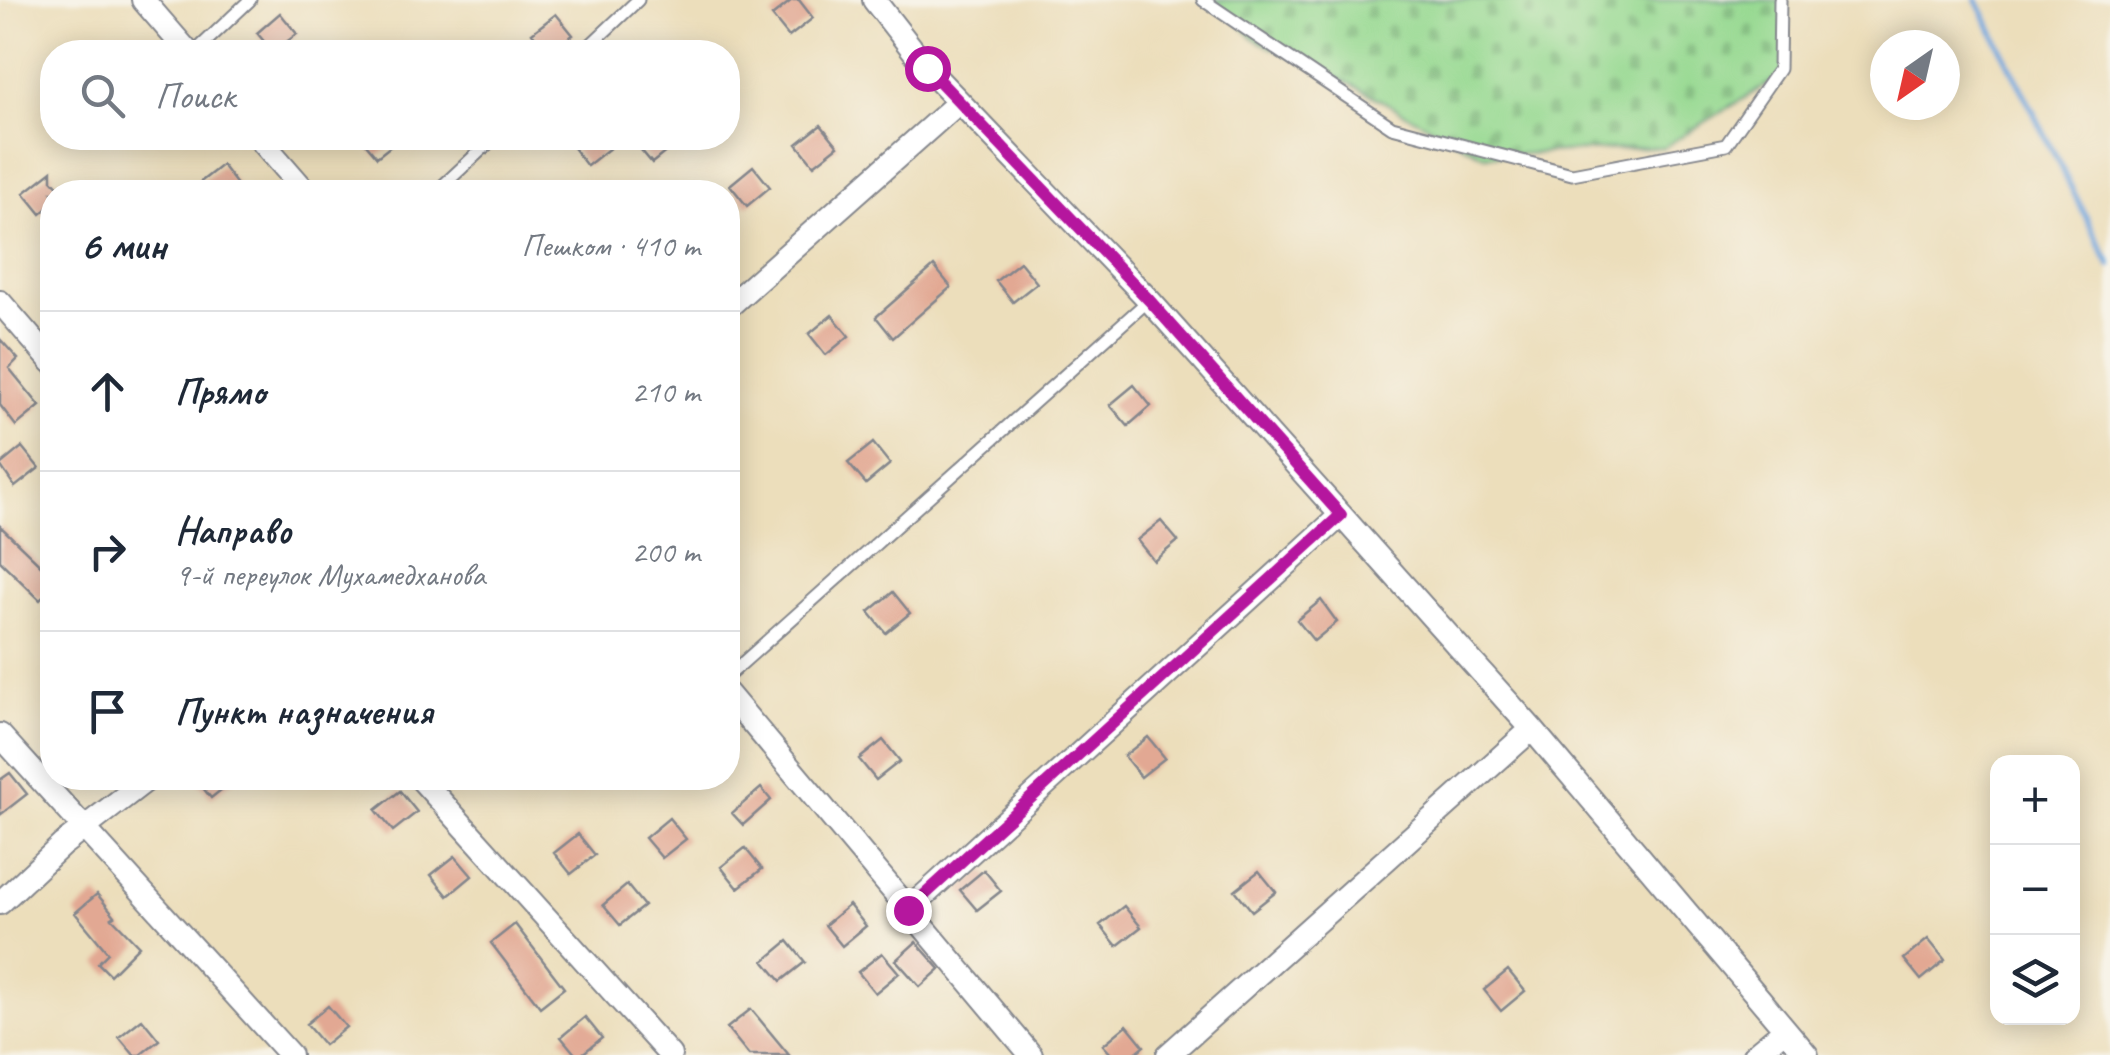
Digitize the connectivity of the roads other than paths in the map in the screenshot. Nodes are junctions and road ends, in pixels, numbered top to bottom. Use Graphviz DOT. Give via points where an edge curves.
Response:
graph roads {
  1 [pos="144,0"];
  2 [pos="250,0"];
  3 [pos="638,0"];
  4 [pos="874,0"];
  5 [pos="1202,0"];
  6 [pos="1780,0"];
  7 [pos="180,40"];
  8 [pos="205,40"];
  9 [pos="596,40"];
  10 [pos="959,102"];
  11 [pos="269,150"];
  12 [pos="481,150"];
  13 [pos="296,180"];
  14 [pos="449,180"];
  15 [pos="740,296"];
  16 [pos="1149,300"];
  17 [pos="0,302"];
  18 [pos="40,348"];
  19 [pos="1341,515"];
  20 [pos="740,665"];
  21 [pos="740,708"];
  22 [pos="1532,728"];
  23 [pos="0,735"];
  24 [pos="40,781"];
  25 [pos="48,790"];
  26 [pos="134,790"];
  27 [pos="431,790"];
  28 [pos="83,830"];
  29 [pos="0,903"];
  30 [pos="908,910"];
  31 [pos="1783,1030"];
  32 [pos="290,1055"];
  33 [pos="670,1055"];
  34 [pos="1031,1055"];
  35 [pos="1168,1055"];
  36 [pos="1754,1055"];
  37 [pos="1806,1055"];
  1 -- 7 [label="street"];
  2 -- 8 [label="lane"];
  3 -- 9 [label="lane"];
  4 -- 10 [label="street"];
  5 -- 6 [label="lane" via="1392,127 1572,174 1726,146 1779,69"];
  10 -- 15 [label="street"];
  10 -- 16 [label="street"];
  11 -- 13 [label="street"];
  12 -- 14 [label="lane"];
  16 -- 19 [label="street"];
  16 -- 20 [label="lane"];
  17 -- 18 [label="street"];
  19 -- 22 [label="street"];
  19 -- 30 [label="street"];
  21 -- 30 [label="street"];
  22 -- 31 [label="street"];
  22 -- 35 [label="street"];
  23 -- 24 [label="street"];
  25 -- 28 [label="street"];
  26 -- 28 [label="street"];
  27 -- 33 [label="street"];
  28 -- 29 [label="street"];
  28 -- 32 [label="street"];
  30 -- 34 [label="street"];
  31 -- 36 [label="street"];
  31 -- 37 [label="street"];
}
